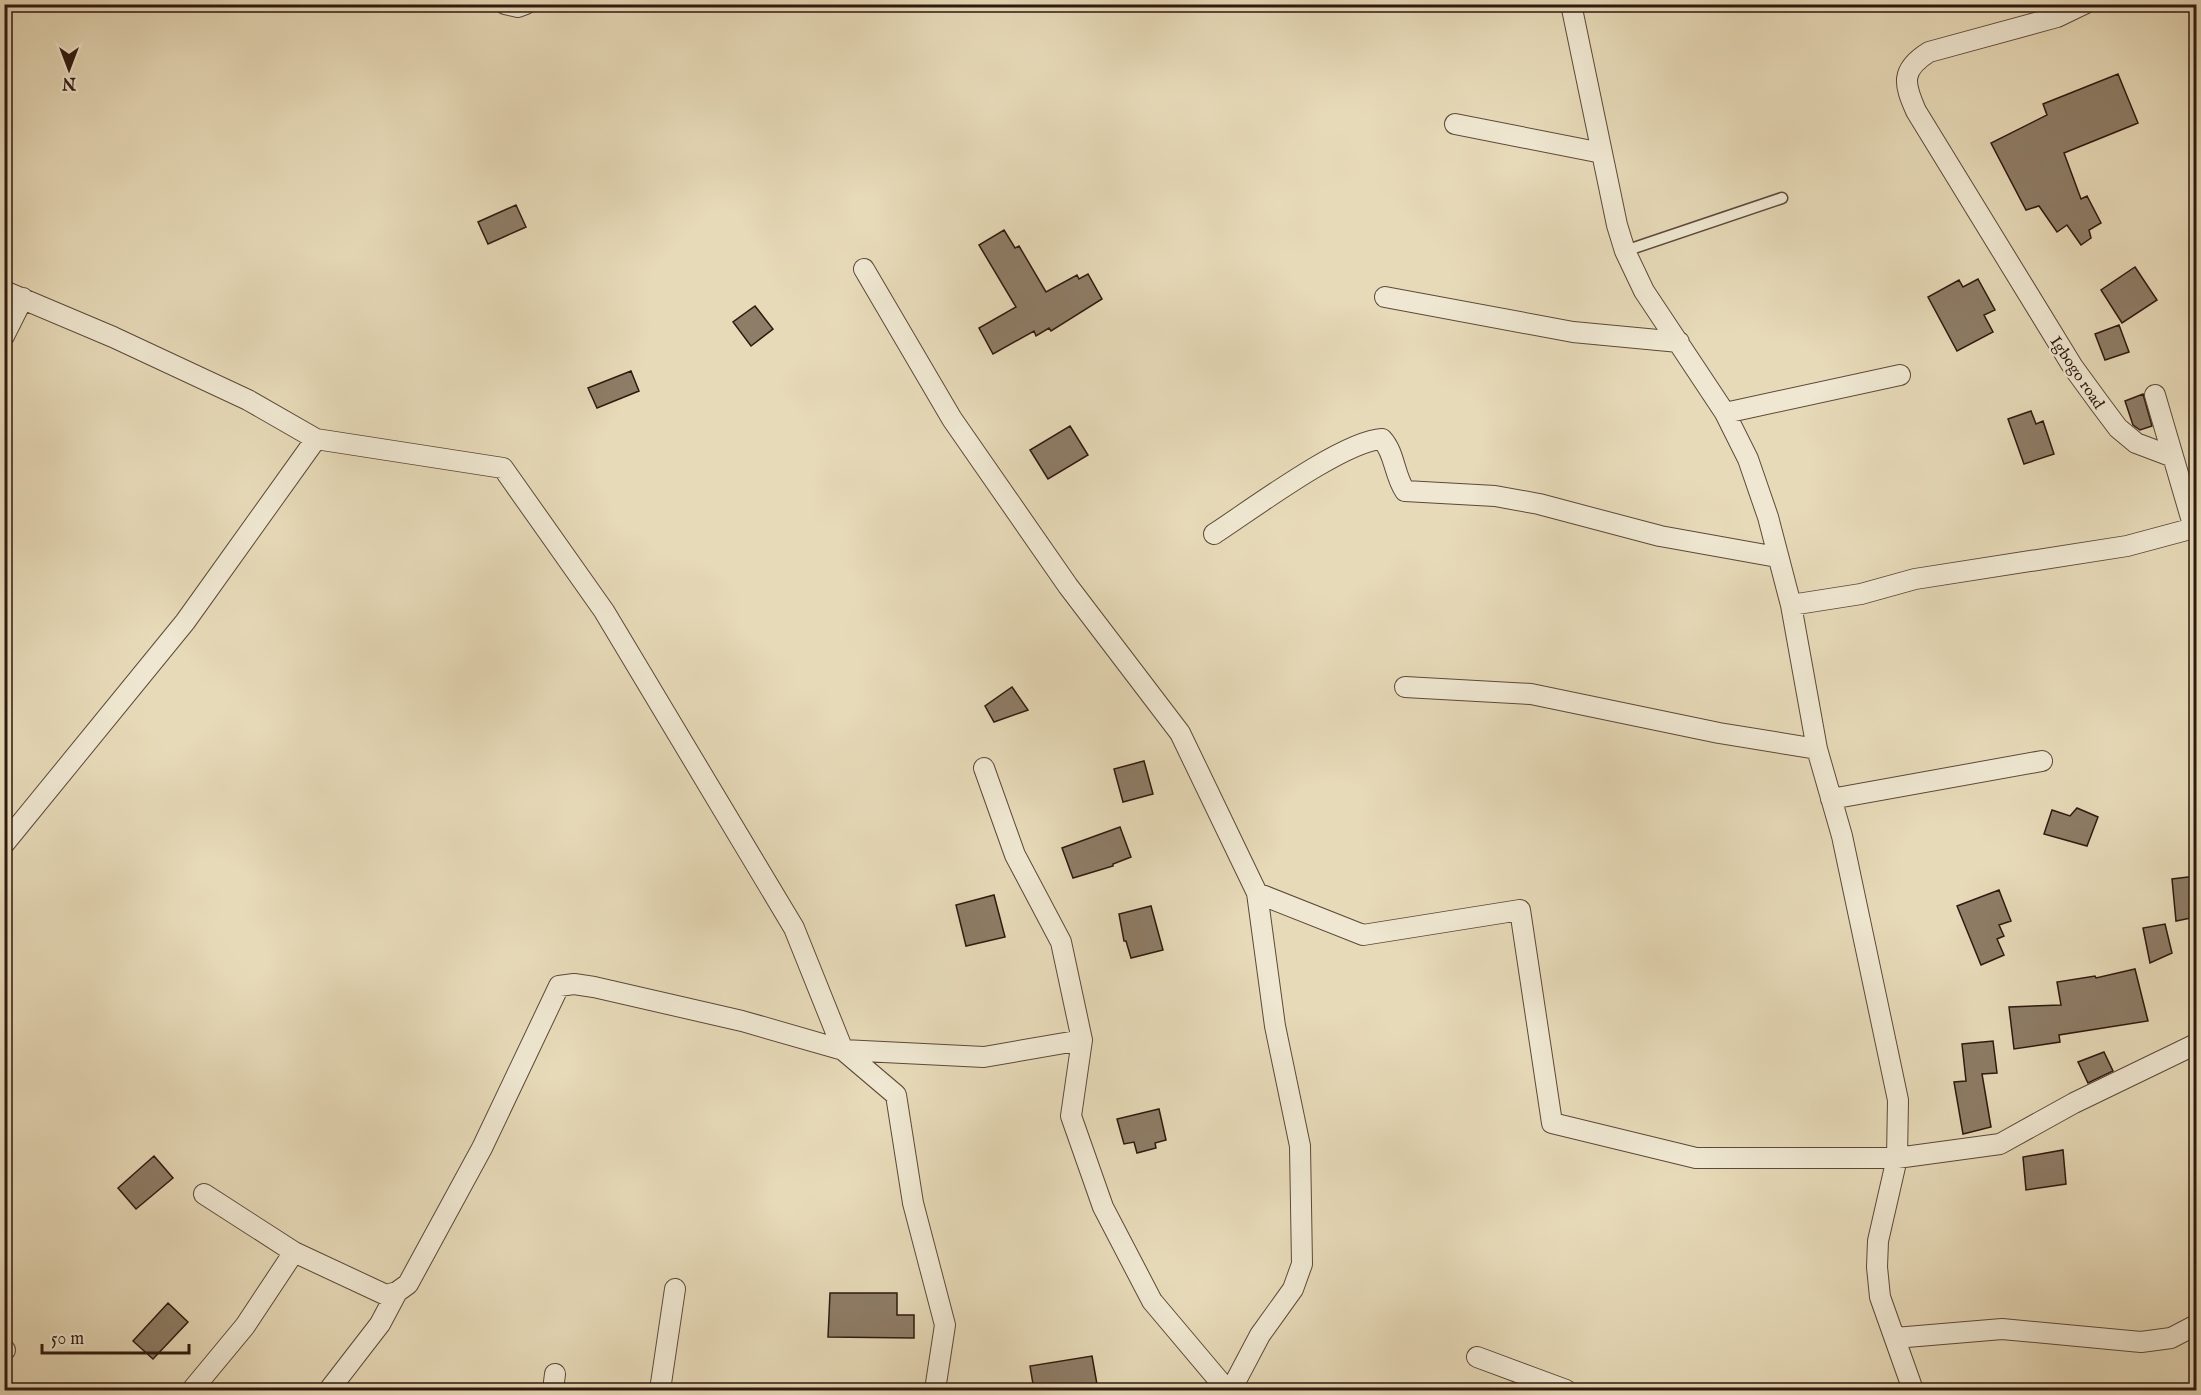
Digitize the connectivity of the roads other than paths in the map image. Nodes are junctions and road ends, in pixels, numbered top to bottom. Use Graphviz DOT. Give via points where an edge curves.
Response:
graph roads {
  1 [pos="506,4"];
  2 [pos="526,4"];
  3 [pos="1572,4"];
  4 [pos="2084,4"];
  5 [pos="1455,124"];
  6 [pos="1602,153"];
  7 [pos="1782,198"];
  8 [pos="1625,251"];
  9 [pos="864,269"];
  10 [pos="14,294"];
  11 [pos="1385,297"];
  12 [pos="4,336"];
  13 [pos="1679,342"];
  14 [pos="1900,375"];
  15 [pos="2155,395"];
  16 [pos="1725,413"];
  17 [pos="316,439"];
  18 [pos="2173,457"];
  19 [pos="2195,528"];
  20 [pos="1214,534"];
  21 [pos="1778,557"];
  22 [pos="1791,605"];
  23 [pos="1405,687"];
  24 [pos="1817,749"];
  25 [pos="2042,761"];
  26 [pos="984,768"];
  27 [pos="1831,799"];
  28 [pos="4,844"];
  29 [pos="1257,893"];
  30 [pos="1082,1040"];
  31 [pos="2196,1044"];
  32 [pos="843,1050"];
  33 [pos="1897,1158"];
  34 [pos="204,1194"];
  35 [pos="294,1252"];
  36 [pos="675,1289"];
  37 [pos="398,1292"];
  38 [pos="2196,1325"];
  39 [pos="1894,1338"];
  40 [pos="1476,1357"];
  41 [pos="192,1390"];
  42 [pos="329,1390"];
  43 [pos="660,1390"];
  44 [pos="934,1390"];
  45 [pos="1229,1390"];
  46 [pos="1566,1390"];
  47 [pos="1912,1390"];
  1 -- 2 [label="street"];
  3 -- 6 [label="street"];
  4 -- 18 [label="street, Igbogo road" via="2057,17 1929,52 1916,60 1907,73 1907,89 1916,111 2073,367 2118,428 2136,442"];
  5 -- 6 [label="street"];
  6 -- 8 [label="street"];
  7 -- 8 [label="lane"];
  8 -- 13 [label="street" via="1644,291"];
  9 -- 29 [label="street" via="952,419 1068,586 1180,733"];
  10 -- 12 [label="street"];
  10 -- 17 [label="street" via="248,400"];
  11 -- 13 [label="street" via="1564,330"];
  13 -- 16 [label="street"];
  14 -- 16 [label="street"];
  15 -- 18 [label="street"];
  16 -- 21 [label="street" via="1760,491"];
  17 -- 28 [label="street" via="185,622"];
  17 -- 32 [label="street" via="503,468 604,611 794,928"];
  18 -- 19 [label="street"];
  19 -- 22 [label="street" via="2127,546 1916,579 1861,594"];
  20 -- 21 [label="street" via="1346,451 1366,440 1382,439 1389,446 1405,491 1495,496 1660,536"];
  21 -- 22 [label="street"];
  22 -- 24 [label="street"];
  23 -- 24 [label="street" via="1531,694"];
  24 -- 27 [label="street"];
  25 -- 27 [label="street"];
  26 -- 30 [label="street" via="1015,855 1061,942"];
  27 -- 33 [label="street" via="1898,1100"];
  29 -- 33 [label="street" via="1363,935 1520,910 1552,1123 1696,1158"];
  29 -- 45 [label="street" via="1275,1026 1300,1146 1302,1264 1293,1289 1260,1335"];
  30 -- 32 [label="street" via="984,1057"];
  30 -- 45 [label="street" via="1071,1116 1103,1207 1152,1301"];
  31 -- 33 [label="street" via="2074,1102 2000,1144"];
  32 -- 37 [label="street" via="742,1021 574,984 559,986 483,1148 408,1284"];
  32 -- 44 [label="street" via="896,1095 913,1203 945,1325"];
  33 -- 39 [label="street" via="1876,1267 1880,1297"];
  34 -- 35 [label="street"];
  35 -- 37 [label="street" via="386,1295"];
  35 -- 41 [label="street" via="245,1326"];
  36 -- 43 [label="street"];
  37 -- 42 [label="street" via="380,1324"];
  38 -- 39 [label="street" via="2171,1338 2141,1342 2002,1329"];
  39 -- 47 [label="street"];
  40 -- 46 [label="street"];
}
